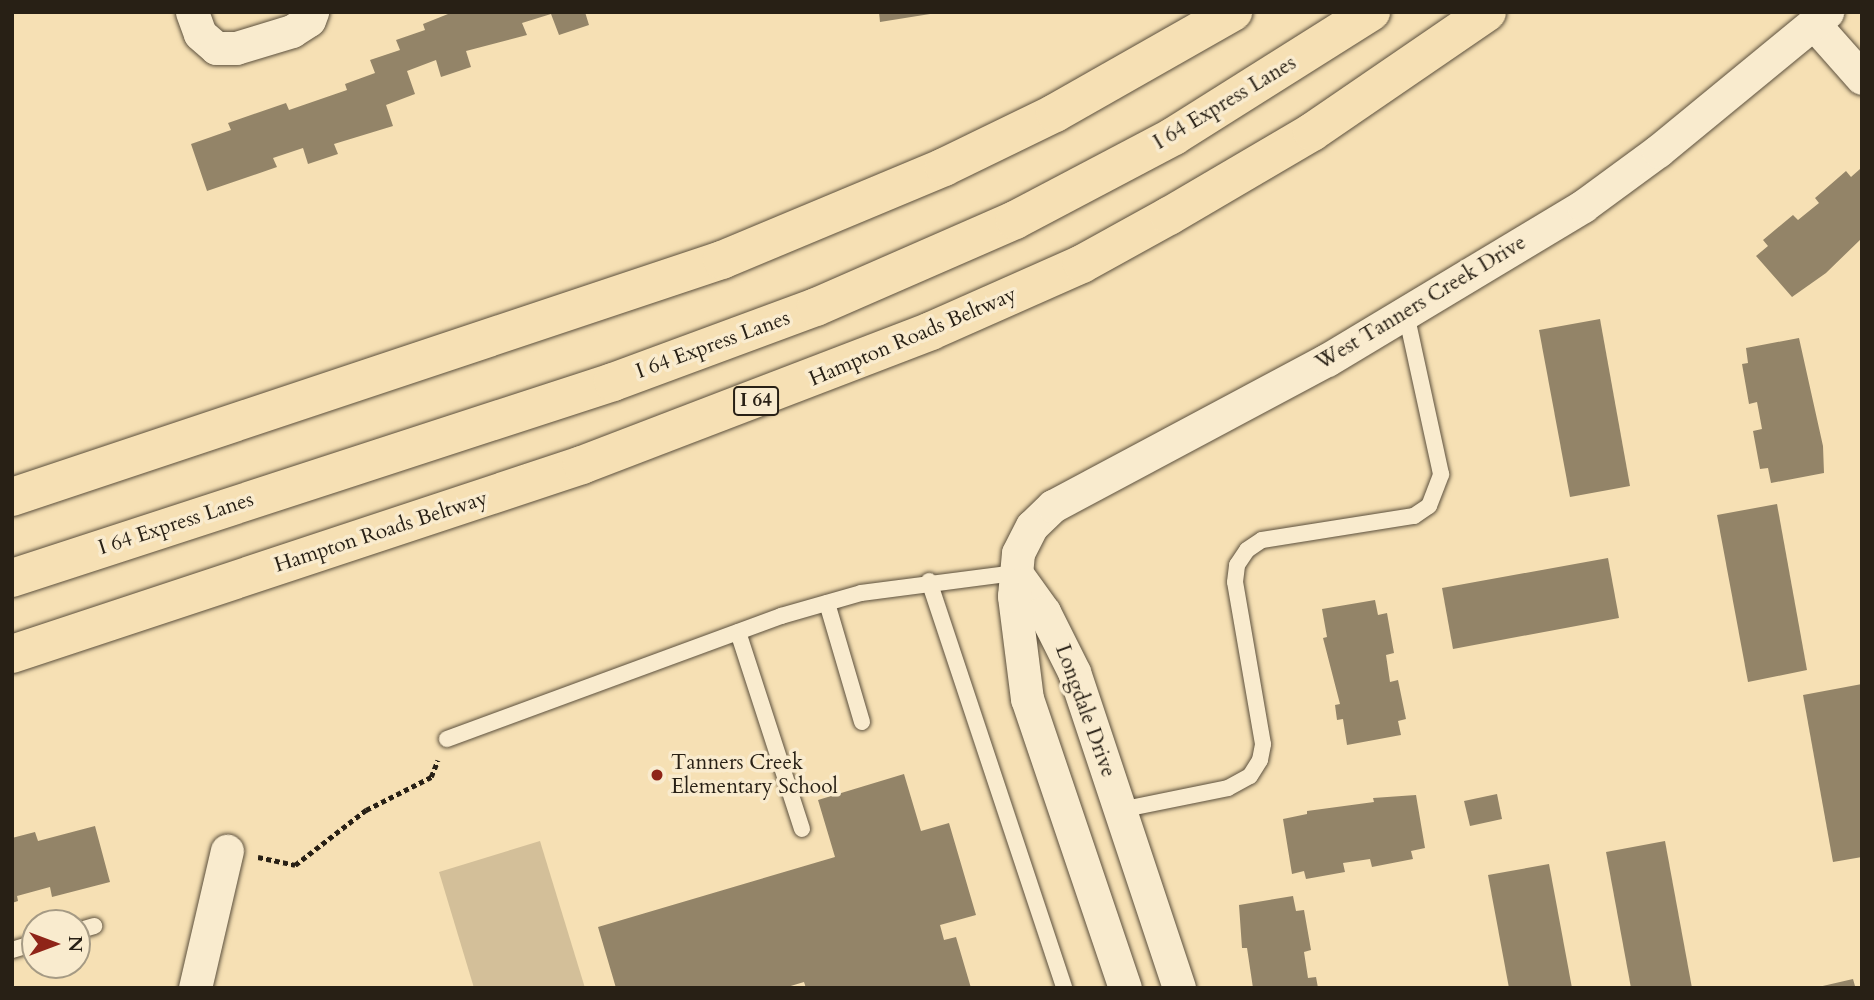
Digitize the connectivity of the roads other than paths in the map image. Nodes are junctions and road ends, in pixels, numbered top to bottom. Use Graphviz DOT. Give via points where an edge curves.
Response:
graph roads {
  1 [pos="192,12"];
  2 [pos="312,12"];
  3 [pos="1233,12"];
  4 [pos="1371,12"];
  5 [pos="1487,12"];
  6 [pos="1821,18"];
  7 [pos="1862,78"];
  8 [pos="1406,314"];
  9 [pos="12,497"];
  10 [pos="1016,573"];
  11 [pos="12,578"];
  12 [pos="929,581"];
  13 [pos="827,603"];
  14 [pos="738,632"];
  15 [pos="12,653"];
  16 [pos="862,722"];
  17 [pos="447,739"];
  18 [pos="1120,810"];
  19 [pos="802,830"];
  20 [pos="227,851"];
  21 [pos="94,926"];
  22 [pos="91,927"];
  23 [pos="195,988"];
  24 [pos="1064,988"];
  25 [pos="1125,988"];
  26 [pos="1179,988"];
  1 -- 2 [label="street" via="200,34 216,48 236,48 292,31 309,20"];
  3 -- 9 [label="highway" via="1055,113 956,161 722,260"];
  4 -- 11 [label="highway, I 64 Express Lanes" via="1174,136 1015,220 816,307 613,382"];
  5 -- 15 [label="highway, Hampton Roads Beltway / I 64" via="1312,132 1169,216 1082,264 931,331 582,465"];
  6 -- 7 [label="street"];
  6 -- 8 [label="street, West Tanners Creek Drive" via="1593,198"];
  8 -- 10 [label="street, West Tanners Creek Drive" via="1168,448 1053,506 1032,526 1018,553"];
  8 -- 18 [label="lane" via="1441,474 1429,506 1414,516 1262,540 1247,550 1237,565 1235,582 1263,744 1260,760 1250,776 1228,789"];
  10 -- 12 [label="lane"];
  10 -- 18 [label="street, Longdale Drive" via="1063,645"];
  10 -- 25 [label="street, Longdale Drive" via="1017,642 1027,699"];
  12 -- 13 [label="lane"];
  12 -- 24 [label="lane"];
  13 -- 14 [label="lane"];
  13 -- 16 [label="lane"];
  14 -- 17 [label="lane"];
  14 -- 19 [label="lane"];
  18 -- 26 [label="street, Longdale Drive"];
  20 -- 23 [label="street"];
  21 -- 22 [label="lane"];
}
